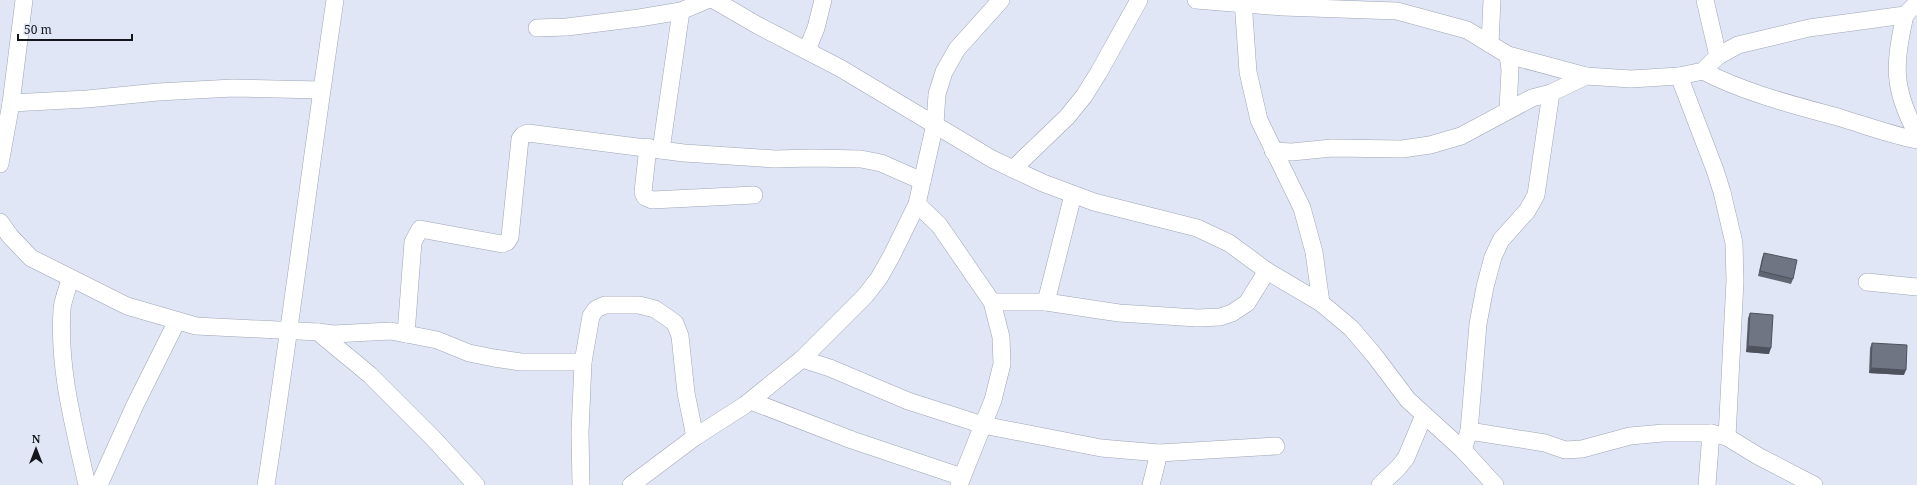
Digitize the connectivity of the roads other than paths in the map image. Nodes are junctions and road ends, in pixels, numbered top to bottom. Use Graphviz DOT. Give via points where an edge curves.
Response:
graph roads {
  1 [pos="24,0"];
  2 [pos="335,0"];
  3 [pos="707,0"];
  4 [pos="714,0"];
  5 [pos="823,0"];
  6 [pos="1001,0"];
  7 [pos="1139,0"];
  8 [pos="1196,0"];
  9 [pos="1492,0"];
  10 [pos="1704,0"];
  11 [pos="1244,2"];
  12 [pos="1917,3"];
  13 [pos="681,11"];
  14 [pos="1904,15"];
  15 [pos="537,28"];
  16 [pos="1490,44"];
  17 [pos="807,50"];
  18 [pos="1508,55"];
  19 [pos="1718,56"];
  20 [pos="1703,71"];
  21 [pos="1586,76"];
  22 [pos="1679,76"];
  23 [pos="321,90"];
  24 [pos="1551,93"];
  25 [pos="11,103"];
  26 [pos="1508,110"];
  27 [pos="935,124"];
  28 [pos="1917,134"];
  29 [pos="1917,140"];
  30 [pos="654,148"];
  31 [pos="1273,151"];
  32 [pos="0,164"];
  33 [pos="1013,169"];
  34 [pos="922,181"];
  35 [pos="754,195"];
  36 [pos="1073,195"];
  37 [pos="917,204"];
  38 [pos="0,222"];
  39 [pos="1267,271"];
  40 [pos="70,279"];
  41 [pos="1867,282"];
  42 [pos="1917,287"];
  43 [pos="992,302"];
  44 [pos="1046,302"];
  45 [pos="1321,303"];
  46 [pos="177,321"];
  47 [pos="290,332"];
  48 [pos="318,332"];
  49 [pos="406,334"];
  50 [pos="802,359"];
  51 [pos="583,362"];
  52 [pos="751,401"];
  53 [pos="1424,415"];
  54 [pos="983,424"];
  55 [pos="1469,431"];
  56 [pos="1719,435"];
  57 [pos="695,437"];
  58 [pos="1276,446"];
  59 [pos="1464,450"];
  60 [pos="1159,453"];
  61 [pos="960,481"];
  62 [pos="87,485"];
  63 [pos="99,485"];
  64 [pos="266,485"];
  65 [pos="476,485"];
  66 [pos="581,485"];
  67 [pos="631,485"];
  68 [pos="1151,485"];
  69 [pos="1380,485"];
  70 [pos="1495,485"];
  71 [pos="1707,485"];
  72 [pos="1814,485"];
  1 -- 25 [label="street"];
  2 -- 23 [label="street"];
  3 -- 13 [label="street"];
  4 -- 17 [label="street"];
  5 -- 17 [label="street"];
  6 -- 27 [label="street" via="957,49 944,72 937,94"];
  7 -- 33 [label="street" via="1084,96 1067,117"];
  8 -- 11 [label="street"];
  9 -- 16 [label="street"];
  10 -- 19 [label="street"];
  11 -- 16 [label="street" via="1283,7 1397,11 1467,30"];
  11 -- 31 [label="street" via="1248,72 1259,120"];
  12 -- 14 [label="street"];
  13 -- 15 [label="street" via="568,27"];
  13 -- 30 [label="street"];
  14 -- 19 [label="street" via="1845,22 1763,38 1738,45"];
  14 -- 28 [label="street" via="1897,61 1898,89 1905,113"];
  16 -- 18 [label="street"];
  17 -- 27 [label="street"];
  18 -- 21 [label="street"];
  18 -- 26 [label="street"];
  19 -- 20 [label="street"];
  20 -- 22 [label="street"];
  20 -- 29 [label="street" via="1725,82 1796,106 1887,134"];
  21 -- 22 [label="street" via="1631,79"];
  21 -- 24 [label="street"];
  22 -- 56 [label="street" via="1715,170 1734,243 1734,281"];
  23 -- 25 [label="street" via="225,89"];
  23 -- 47 [label="street"];
  24 -- 26 [label="street" via="1532,98"];
  24 -- 55 [label="street" via="1536,195 1527,211 1501,240 1493,257 1485,287 1478,324"];
  25 -- 32 [label="street"];
  26 -- 31 [label="street" via="1461,136 1430,145 1395,149 1332,148"];
  27 -- 33 [label="street"];
  27 -- 34 [label="street"];
  30 -- 34 [label="street" via="775,159 861,160 881,163"];
  30 -- 35 [label="street" via="643,192 645,197 652,200"];
  30 -- 49 [label="street" via="528,133 523,135 520,139 510,237 507,242 502,244 420,229 413,242"];
  31 -- 45 [label="street" via="1302,208 1309,228"];
  33 -- 36 [label="street"];
  34 -- 37 [label="street"];
  36 -- 39 [label="street" via="1197,228 1229,243"];
  36 -- 44 [label="street"];
  37 -- 43 [label="street" via="939,225"];
  37 -- 50 [label="street" via="879,278 865,296"];
  38 -- 40 [label="street" via="31,258"];
  39 -- 44 [label="street" via="1247,303 1220,317 1119,313"];
  39 -- 45 [label="street"];
  40 -- 46 [label="street" via="127,306"];
  40 -- 62 [label="street" via="62,308 63,365 71,420"];
  41 -- 42 [label="street"];
  43 -- 44 [label="street"];
  43 -- 54 [label="street" via="1001,336 1002,364"];
  45 -- 53 [label="street" via="1350,328 1408,400"];
  46 -- 47 [label="street" via="196,326"];
  46 -- 63 [label="street"];
  47 -- 48 [label="street"];
  47 -- 64 [label="street"];
  48 -- 49 [label="street" via="333,334 391,331"];
  48 -- 65 [label="street" via="370,375"];
  49 -- 51 [label="street" via="437,340 469,353 494,358 521,362"];
  50 -- 52 [label="street"];
  50 -- 54 [label="street" via="908,401"];
  51 -- 57 [label="street" via="591,316 596,308 605,305 639,305 655,309 667,316 678,327 686,393"];
  51 -- 66 [label="street"];
  52 -- 57 [label="street"];
  52 -- 61 [label="street"];
  53 -- 59 [label="street"];
  53 -- 69 [label="street" via="1406,458"];
  54 -- 60 [label="street" via="1101,448"];
  54 -- 61 [label="street"];
  55 -- 56 [label="street" via="1545,444 1565,450 1582,449 1630,436 1663,433"];
  55 -- 59 [label="street"];
  56 -- 71 [label="street"];
  56 -- 72 [label="street"];
  57 -- 67 [label="street"];
  58 -- 60 [label="street"];
  59 -- 70 [label="street"];
  60 -- 68 [label="street"];
}
